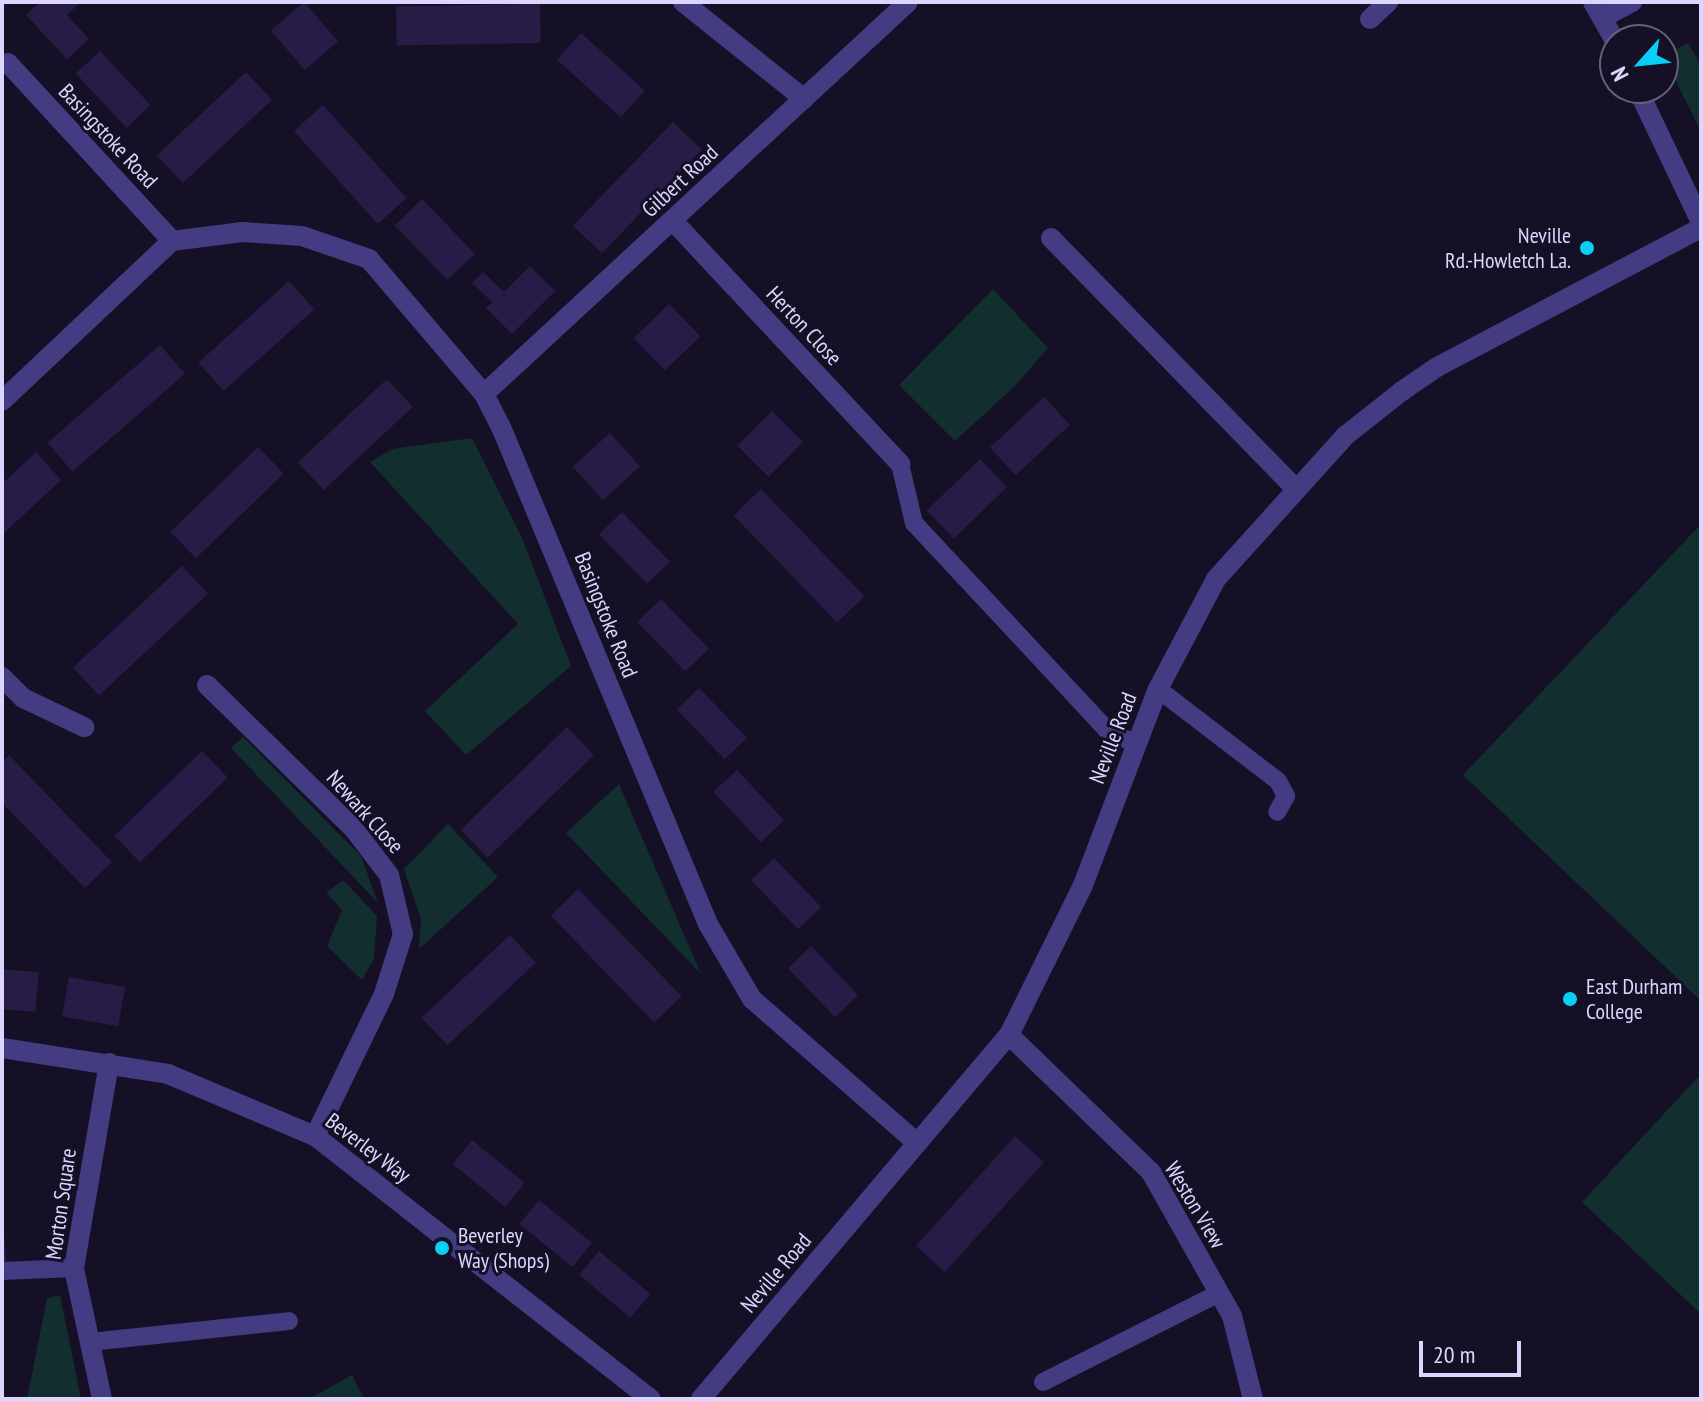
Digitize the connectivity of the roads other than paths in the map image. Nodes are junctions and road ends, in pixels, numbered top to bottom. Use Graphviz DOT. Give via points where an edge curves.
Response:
graph roads {
  1 [pos="683,2"];
  2 [pos="908,2"];
  3 [pos="1388,2"];
  4 [pos="1632,2"];
  5 [pos="1598,9"];
  6 [pos="1370,19"];
  7 [pos="8,63"];
  8 [pos="804,99"];
  9 [pos="1644,104"];
  10 [pos="673,221"];
  11 [pos="1701,225"];
  12 [pos="1051,238"];
  13 [pos="172,241"];
  14 [pos="484,394"];
  15 [pos="2,401"];
  16 [pos="900,464"];
  17 [pos="1295,488"];
  18 [pos="2,677"];
  19 [pos="207,685"];
  20 [pos="1158,689"];
  21 [pos="84,727"];
  22 [pos="1135,744"];
  23 [pos="1277,812"];
  24 [pos="1009,1035"];
  25 [pos="2,1048"];
  26 [pos="109,1063"];
  27 [pos="315,1136"];
  28 [pos="917,1143"];
  29 [pos="74,1268"];
  30 [pos="2,1271"];
  31 [pos="1219,1293"];
  32 [pos="289,1321"];
  33 [pos="90,1342"];
  34 [pos="1043,1382"];
  35 [pos="102,1399"];
  36 [pos="651,1399"];
  37 [pos="701,1399"];
  38 [pos="1253,1399"];
  1 -- 8 [label="street"];
  2 -- 8 [label="street, Gilbert Road"];
  3 -- 6 [label="street"];
  4 -- 5 [label="street"];
  7 -- 13 [label="street, Basingstoke Road"];
  8 -- 10 [label="street, Gilbert Road"];
  9 -- 11 [label="street"];
  10 -- 14 [label="street, Gilbert Road"];
  10 -- 16 [label="street, Herton Close"];
  11 -- 17 [label="street, Neville Road" via="1437,367 1345,436"];
  12 -- 17 [label="street"];
  13 -- 14 [label="street, Basingstoke Road" via="242,232 302,236 369,259"];
  13 -- 15 [label="street"];
  14 -- 28 [label="street, Basingstoke Road" via="510,444 708,924 752,999"];
  16 -- 22 [label="lane" via="914,523 1106,729"];
  17 -- 20 [label="street, Neville Road" via="1216,579"];
  18 -- 21 [label="street" via="23,698"];
  19 -- 27 [label="street, Newark Close" via="353,828 389,875 403,934 384,994"];
  20 -- 22 [label="street, Neville Road"];
  20 -- 23 [label="lane" via="1269,771 1286,796"];
  22 -- 24 [label="street, Neville Road" via="1083,885"];
  24 -- 28 [label="street, Neville Road"];
  24 -- 31 [label="street, Weston View" via="1151,1172"];
  25 -- 26 [label="street, Beverley Way"];
  26 -- 27 [label="street, Beverley Way" via="168,1074"];
  26 -- 29 [label="street, Morton Square"];
  27 -- 36 [label="street, Beverley Way"];
  28 -- 37 [label="street, Neville Road"];
  29 -- 30 [label="lane"];
  29 -- 33 [label="street, Morton Square"];
  31 -- 34 [label="lane"];
  31 -- 38 [label="street, Weston View" via="1232,1316"];
  32 -- 33 [label="lane"];
  33 -- 35 [label="street, Morton Square"];
}
